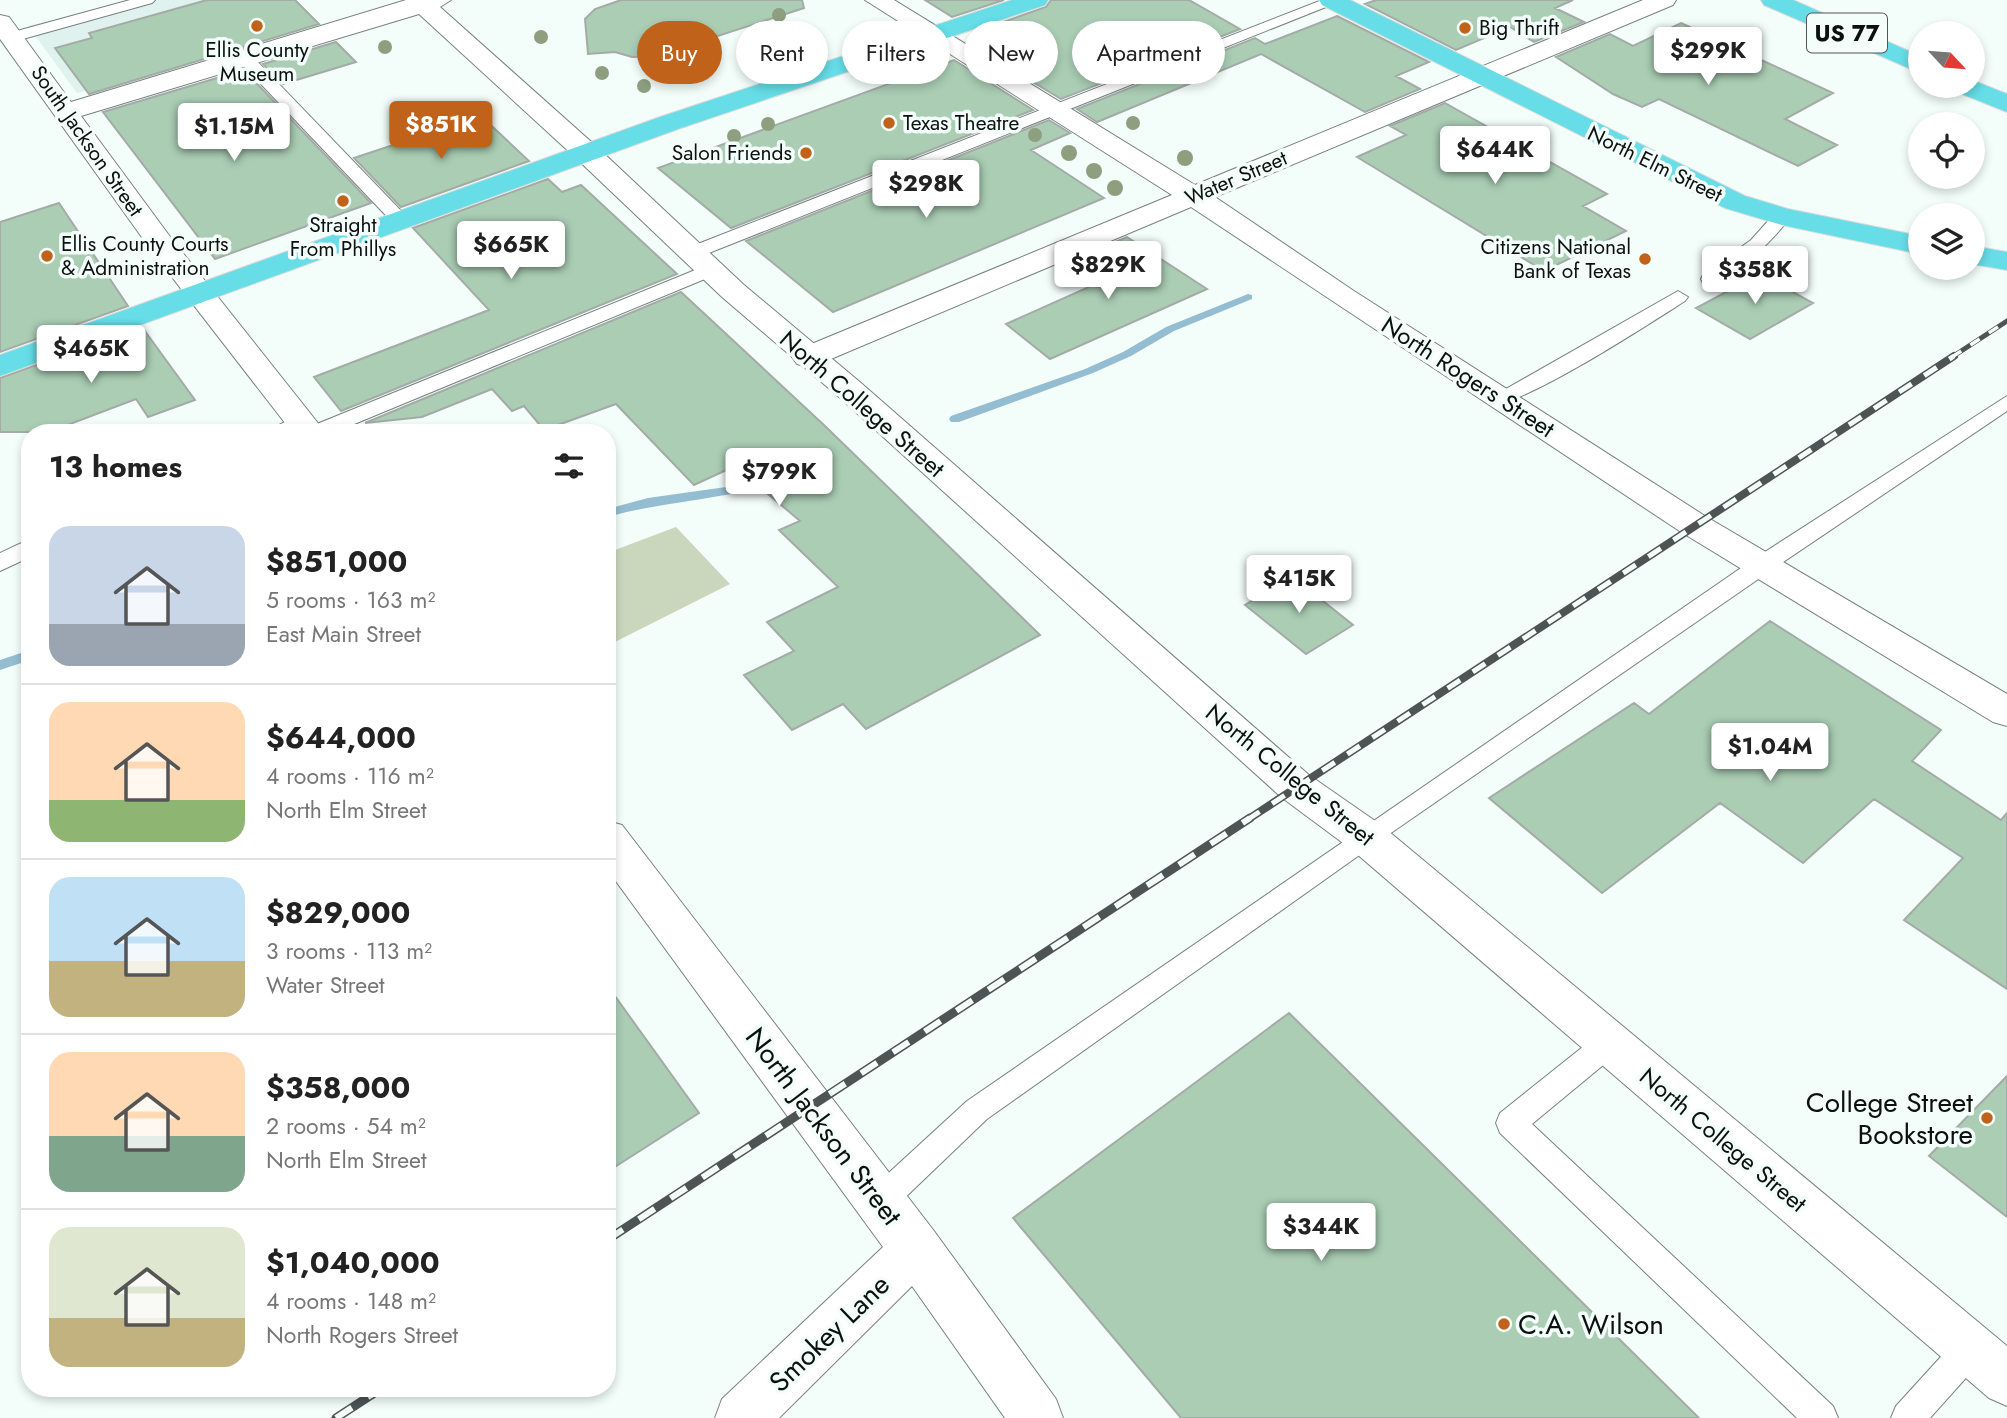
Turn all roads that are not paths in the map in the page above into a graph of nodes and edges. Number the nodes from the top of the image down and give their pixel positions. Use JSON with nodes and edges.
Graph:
{"nodes":[{"id":1,"x":147,"y":0,"type":"edge"},
{"id":2,"x":877,"y":0,"type":"edge"},
{"id":3,"x":1036,"y":0,"type":"edge"},
{"id":4,"x":1664,"y":0,"type":"edge"},
{"id":5,"x":1773,"y":0,"type":"edge"},
{"id":6,"x":1332,"y":1,"type":"edge"},
{"id":7,"x":427,"y":2,"type":"edge"},
{"id":8,"x":910,"y":21,"type":"edge"},
{"id":9,"x":950,"y":29,"type":"edge"},
{"id":10,"x":6,"y":30,"type":"edge"},
{"id":11,"x":950,"y":46,"type":"edge"},
{"id":12,"x":245,"y":58,"type":"junction"},
{"id":13,"x":1908,"y":60,"type":"edge"},
{"id":14,"x":842,"y":66,"type":"edge"},
{"id":15,"x":1480,"y":77,"type":"junction"},
{"id":16,"x":1985,"y":94,"type":"edge"},
{"id":17,"x":2007,"y":104,"type":"edge"},
{"id":18,"x":1053,"y":110,"type":"junction"},
{"id":19,"x":65,"y":112,"type":"junction"},
{"id":20,"x":587,"y":153,"type":"junction"},
{"id":21,"x":1193,"y":197,"type":"junction"},
{"id":22,"x":1782,"y":216,"type":"junction"},
{"id":23,"x":401,"y":221,"type":"junction"},
{"id":24,"x":1908,"y":242,"type":"edge"},
{"id":25,"x":1985,"y":257,"type":"edge"},
{"id":26,"x":701,"y":261,"type":"junction"},
{"id":27,"x":2007,"y":261,"type":"edge"},
{"id":28,"x":1710,"y":279,"type":"dead end"},
{"id":29,"x":199,"y":294,"type":"junction"},
{"id":30,"x":1678,"y":297,"type":"dead end"},
{"id":31,"x":808,"y":358,"type":"junction"},
{"id":32,"x":0,"y":366,"type":"edge"},
{"id":33,"x":1500,"y":398,"type":"junction"},
{"id":34,"x":2007,"y":402,"type":"edge"},
{"id":35,"x":297,"y":424,"type":"edge"},
{"id":36,"x":316,"y":424,"type":"edge"},
{"id":37,"x":21,"y":552,"type":"edge"},
{"id":38,"x":0,"y":563,"type":"edge"},
{"id":39,"x":1762,"y":565,"type":"junction"},
{"id":40,"x":2007,"y":712,"type":"edge"},
{"id":41,"x":1366,"y":837,"type":"junction"},
{"id":42,"x":616,"y":849,"type":"edge"},
{"id":43,"x":1609,"y":1043,"type":"junction"},
{"id":44,"x":880,"y":1201,"type":"junction"},
{"id":45,"x":917,"y":1248,"type":"junction"},
{"id":46,"x":1970,"y":1349,"type":"junction"},
{"id":47,"x":2007,"y":1380,"type":"edge"},
{"id":48,"x":741,"y":1418,"type":"edge"},
{"id":49,"x":1037,"y":1418,"type":"edge"},
{"id":50,"x":1821,"y":1418,"type":"edge"},
{"id":51,"x":1908,"y":1418,"type":"edge"}],
"edges":[{"from":1,"to":10,"type":"lane"},
{"from":2,"to":8,"type":"street","name":"North Rogers Street"},
{"from":3,"to":9,"type":"main road"},
{"from":4,"to":15,"type":"street","name":"Water Street"},
{"from":5,"to":13,"type":"main road","number":"US 77"},
{"from":6,"to":15,"type":"main road","name":"North Elm Street"},
{"from":6,"to":18,"type":"lane"},
{"from":7,"to":12,"type":"street"},
{"from":7,"to":20,"type":"street","name":"North College Street"},
{"from":10,"to":19,"type":"street","name":"South Jackson Street"},
{"from":11,"to":18,"type":"street","name":"North Rogers Street"},
{"from":12,"to":19,"type":"street"},
{"from":12,"to":23,"type":"lane"},
{"from":14,"to":20,"type":"main road"},
{"from":15,"to":21,"type":"street","name":"Water Street"},
{"from":15,"to":22,"type":"main road","name":"North Elm Street"},
{"from":16,"to":17,"type":"main road"},
{"from":18,"to":21,"type":"street","name":"North Rogers Street"},
{"from":18,"to":26,"type":"lane"},
{"from":19,"to":29,"type":"street","name":"South Jackson Street"},
{"from":20,"to":23,"type":"main road"},
{"from":20,"to":26,"type":"street","name":"North College Street"},
{"from":21,"to":31,"type":"street","name":"Water Street"},
{"from":21,"to":33,"type":"street","name":"North Rogers Street"},
{"from":22,"to":24,"type":"main road","name":"North Elm Street"},
{"from":22,"to":28,"type":"lane"},
{"from":23,"to":29,"type":"main road"},
{"from":25,"to":27,"type":"main road"},
{"from":26,"to":31,"type":"street","name":"North College Street"},
{"from":26,"to":36,"type":"lane"},
{"from":29,"to":32,"type":"main road"},
{"from":29,"to":35,"type":"street"},
{"from":30,"to":33,"type":"lane"},
{"from":31,"to":41,"type":"street","name":"North College Street"},
{"from":33,"to":39,"type":"street","name":"North Rogers Street"},
{"from":34,"to":39,"type":"lane"},
{"from":37,"to":38,"type":"lane"},
{"from":39,"to":40,"type":"street","name":"North Rogers Street"},
{"from":39,"to":41,"type":"lane"},
{"from":41,"to":43,"type":"street","name":"North College Street"},
{"from":41,"to":44,"type":"lane"},
{"from":42,"to":44,"type":"street","name":"North Jackson Street"},
{"from":43,"to":46,"type":"street","name":"North College Street"},
{"from":43,"to":50,"type":"lane"},
{"from":44,"to":45,"type":"street","name":"North Jackson Street"},
{"from":45,"to":48,"type":"street","name":"Smokey Lane"},
{"from":45,"to":49,"type":"street","name":"North Jackson Street"},
{"from":46,"to":47,"type":"street","name":"North College Street"},
{"from":46,"to":51,"type":"lane"}]}
